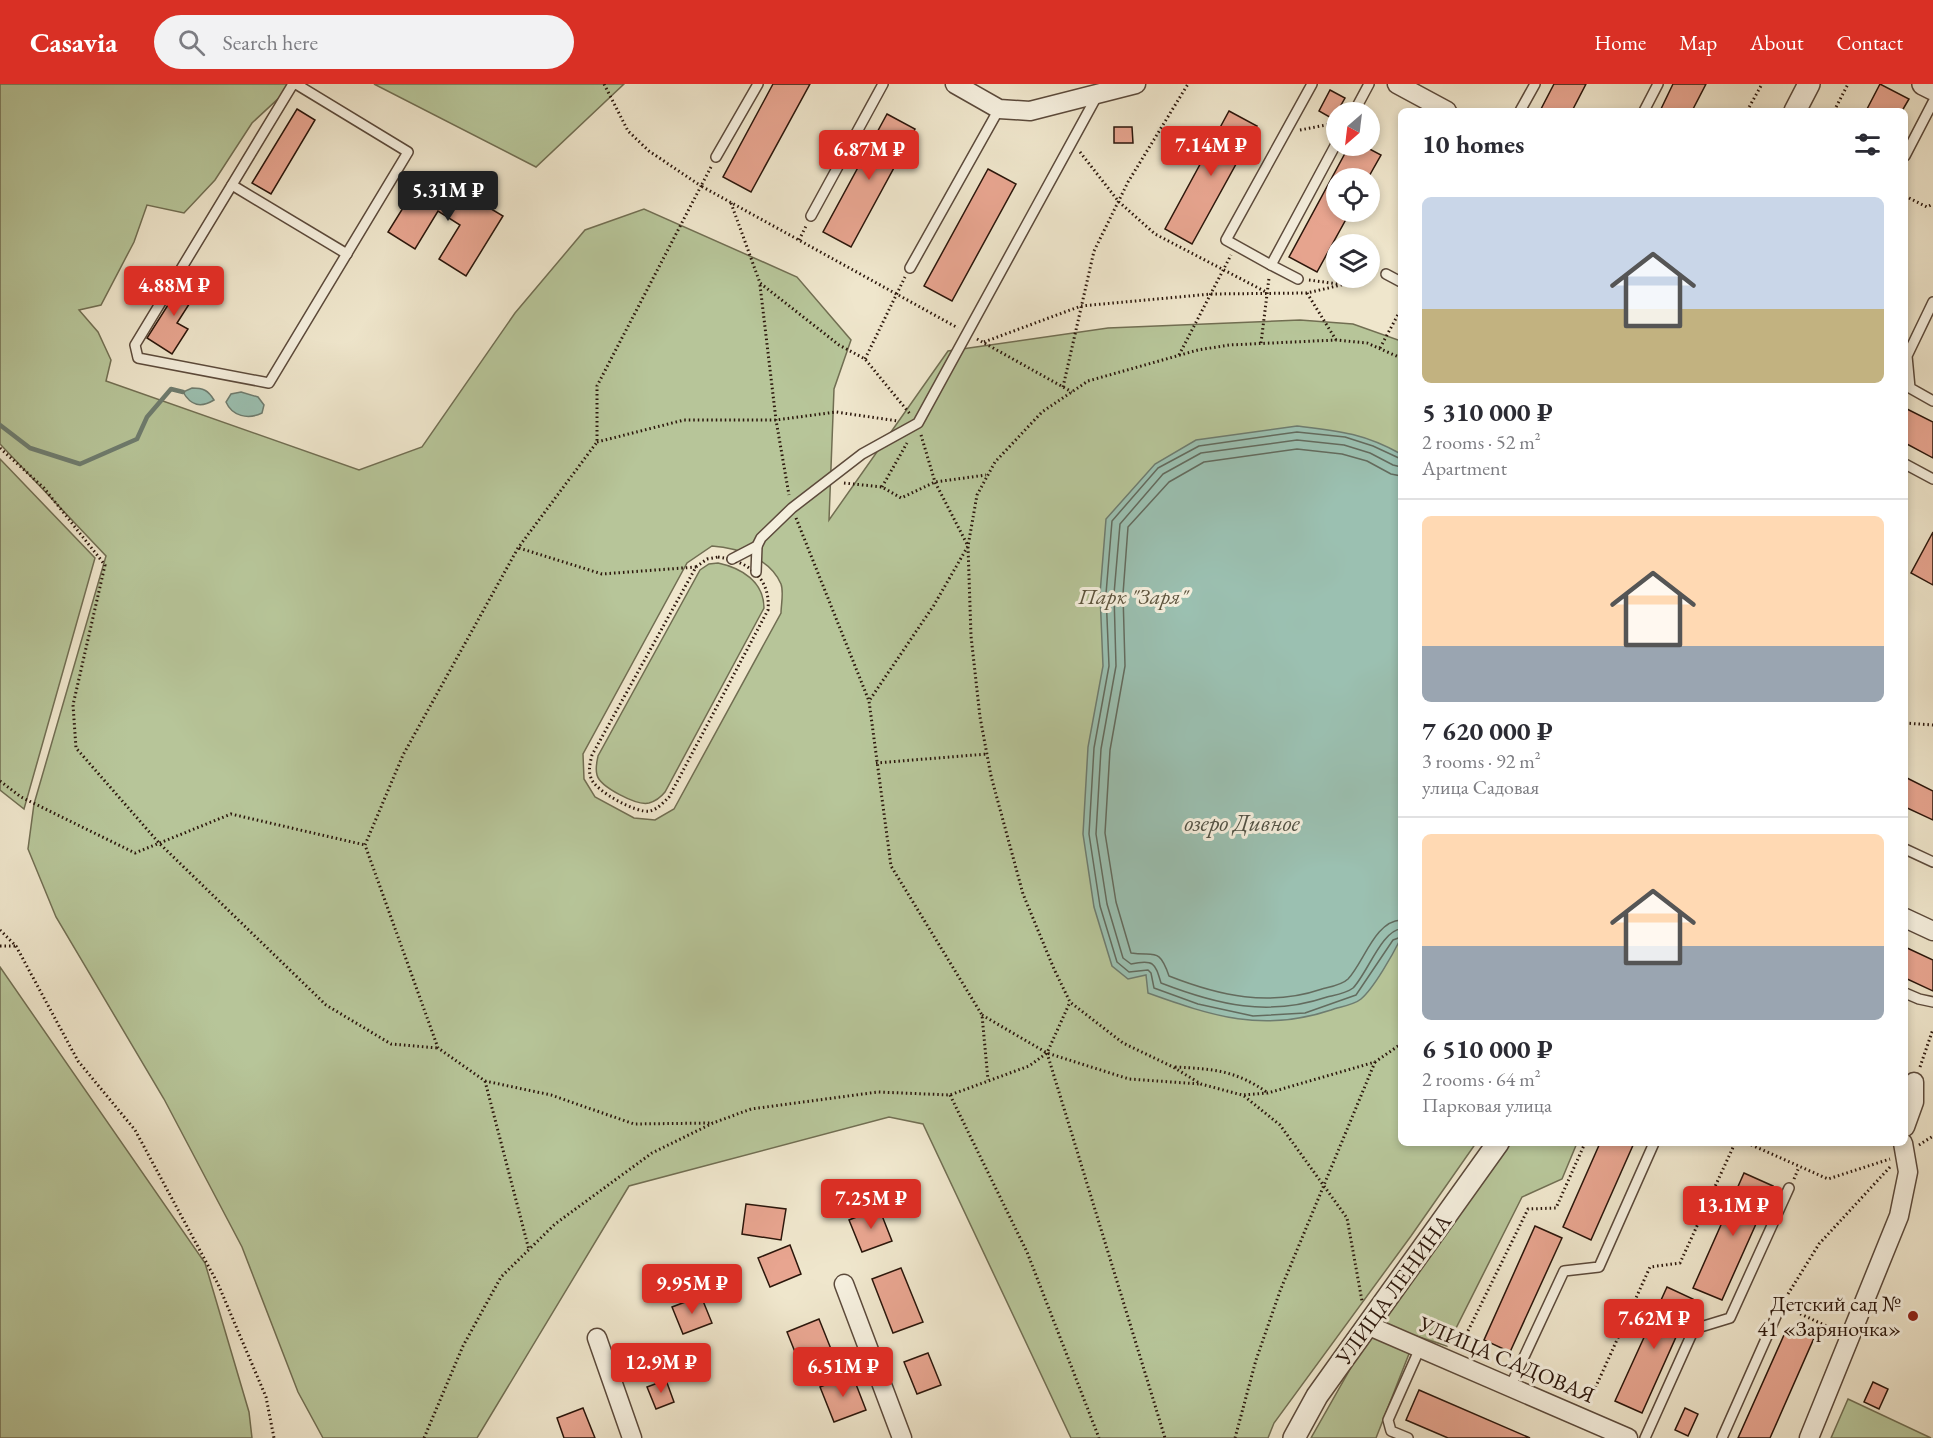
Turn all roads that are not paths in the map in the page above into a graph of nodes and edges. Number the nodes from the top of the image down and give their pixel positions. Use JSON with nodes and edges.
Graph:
{"nodes":[{"id":1,"x":294,"y":84,"type":"edge"},
{"id":2,"x":758,"y":84,"type":"edge"},
{"id":3,"x":884,"y":84,"type":"edge"},
{"id":4,"x":955,"y":84,"type":"edge"},
{"id":5,"x":1136,"y":84,"type":"edge"},
{"id":6,"x":1312,"y":84,"type":"edge"},
{"id":7,"x":1369,"y":84,"type":"edge"},
{"id":8,"x":1535,"y":84,"type":"edge"},
{"id":9,"x":1658,"y":84,"type":"edge"},
{"id":10,"x":1809,"y":84,"type":"edge"},
{"id":11,"x":1923,"y":84,"type":"edge"},
{"id":12,"x":1409,"y":87,"type":"edge"},
{"id":13,"x":1933,"y":89,"type":"edge"},
{"id":14,"x":1098,"y":94,"type":"junction"},
{"id":15,"x":1359,"y":102,"type":"edge"},
{"id":16,"x":1933,"y":102,"type":"edge"},
{"id":17,"x":1442,"y":108,"type":"edge"},
{"id":18,"x":1522,"y":108,"type":"edge"},
{"id":19,"x":1646,"y":108,"type":"edge"},
{"id":20,"x":1797,"y":108,"type":"edge"},
{"id":21,"x":999,"y":109,"type":"junction"},
{"id":22,"x":1908,"y":150,"type":"edge"},
{"id":23,"x":1330,"y":156,"type":"edge"},
{"id":24,"x":716,"y":157,"type":"road end"},
{"id":25,"x":232,"y":185,"type":"junction"},
{"id":26,"x":812,"y":216,"type":"dead end"},
{"id":27,"x":347,"y":254,"type":"junction"},
{"id":28,"x":1271,"y":265,"type":"junction"},
{"id":29,"x":910,"y":268,"type":"road end"},
{"id":30,"x":1386,"y":274,"type":"road end"},
{"id":31,"x":1298,"y":279,"type":"road end"},
{"id":32,"x":1398,"y":280,"type":"edge"},
{"id":33,"x":1933,"y":302,"type":"edge"},
{"id":34,"x":1908,"y":351,"type":"edge"},
{"id":35,"x":1908,"y":372,"type":"edge"},
{"id":36,"x":1933,"y":401,"type":"edge"},
{"id":37,"x":1908,"y":466,"type":"edge"},
{"id":38,"x":1933,"y":479,"type":"edge"},
{"id":39,"x":757,"y":546,"type":"junction"},
{"id":40,"x":732,"y":559,"type":"road end"},
{"id":41,"x":756,"y":572,"type":"road end"},
{"id":42,"x":1908,"y":850,"type":"edge"},
{"id":43,"x":1933,"y":862,"type":"edge"},
{"id":44,"x":1908,"y":919,"type":"edge"},
{"id":45,"x":1933,"y":931,"type":"edge"},
{"id":46,"x":1908,"y":994,"type":"edge"},
{"id":47,"x":1933,"y":1002,"type":"edge"},
{"id":48,"x":1910,"y":1080,"type":"edge"},
{"id":49,"x":1908,"y":1119,"type":"edge"},
{"id":50,"x":1496,"y":1146,"type":"edge"},
{"id":51,"x":1653,"y":1146,"type":"edge"},
{"id":52,"x":1904,"y":1149,"type":"edge"},
{"id":53,"x":1789,"y":1188,"type":"dead end"},
{"id":54,"x":844,"y":1284,"type":"dead end"},
{"id":55,"x":1781,"y":1305,"type":"road end"},
{"id":56,"x":1367,"y":1324,"type":"junction"},
{"id":57,"x":597,"y":1338,"type":"dead end"},
{"id":58,"x":1420,"y":1348,"type":"junction"},
{"id":59,"x":1510,"y":1387,"type":"junction"},
{"id":60,"x":633,"y":1438,"type":"edge"},
{"id":61,"x":902,"y":1438,"type":"edge"},
{"id":62,"x":1294,"y":1438,"type":"edge"},
{"id":63,"x":1408,"y":1438,"type":"edge"},
{"id":64,"x":1629,"y":1438,"type":"edge"},
{"id":65,"x":1645,"y":1438,"type":"edge"},
{"id":66,"x":1722,"y":1438,"type":"edge"},
{"id":67,"x":1809,"y":1438,"type":"edge"}],
"edges":[{"from":1,"to":25,"type":"lane"},
{"from":1,"to":27,"type":"lane"},
{"from":2,"to":24,"type":"lane"},
{"from":3,"to":26,"type":"lane"},
{"from":4,"to":21,"type":"street"},
{"from":5,"to":14,"type":"street"},
{"from":6,"to":28,"type":"lane"},
{"from":7,"to":15,"type":"lane"},
{"from":8,"to":18,"type":"lane"},
{"from":9,"to":19,"type":"lane"},
{"from":10,"to":20,"type":"street"},
{"from":11,"to":13,"type":"street"},
{"from":12,"to":17,"type":"street"},
{"from":14,"to":21,"type":"street"},
{"from":14,"to":39,"type":"lane"},
{"from":16,"to":22,"type":"lane"},
{"from":21,"to":29,"type":"lane"},
{"from":23,"to":28,"type":"lane"},
{"from":25,"to":27,"type":"lane"},
{"from":25,"to":27,"type":"lane"},
{"from":28,"to":31,"type":"lane"},
{"from":30,"to":32,"type":"lane"},
{"from":33,"to":34,"type":"lane"},
{"from":35,"to":36,"type":"lane"},
{"from":37,"to":38,"type":"lane"},
{"from":39,"to":40,"type":"lane"},
{"from":39,"to":41,"type":"lane"},
{"from":42,"to":43,"type":"lane"},
{"from":44,"to":45,"type":"street"},
{"from":46,"to":47,"type":"lane"},
{"from":48,"to":49,"type":"street"},
{"from":50,"to":56,"type":"street","name":"УЛИЦА ЛЕНИНА"},
{"from":51,"to":59,"type":"lane"},
{"from":52,"to":67,"type":"street"},
{"from":53,"to":65,"type":"lane"},
{"from":54,"to":61,"type":"street"},
{"from":55,"to":66,"type":"lane"},
{"from":56,"to":58,"type":"street","name":"УЛИЦА САДОВАЯ"},
{"from":56,"to":62,"type":"street","name":"УЛИЦА ЛЕНИНА"},
{"from":57,"to":60,"type":"street"},
{"from":58,"to":59,"type":"street","name":"УЛИЦА САДОВАЯ"},
{"from":58,"to":63,"type":"lane"},
{"from":59,"to":64,"type":"street","name":"УЛИЦА САДОВАЯ"}]}
